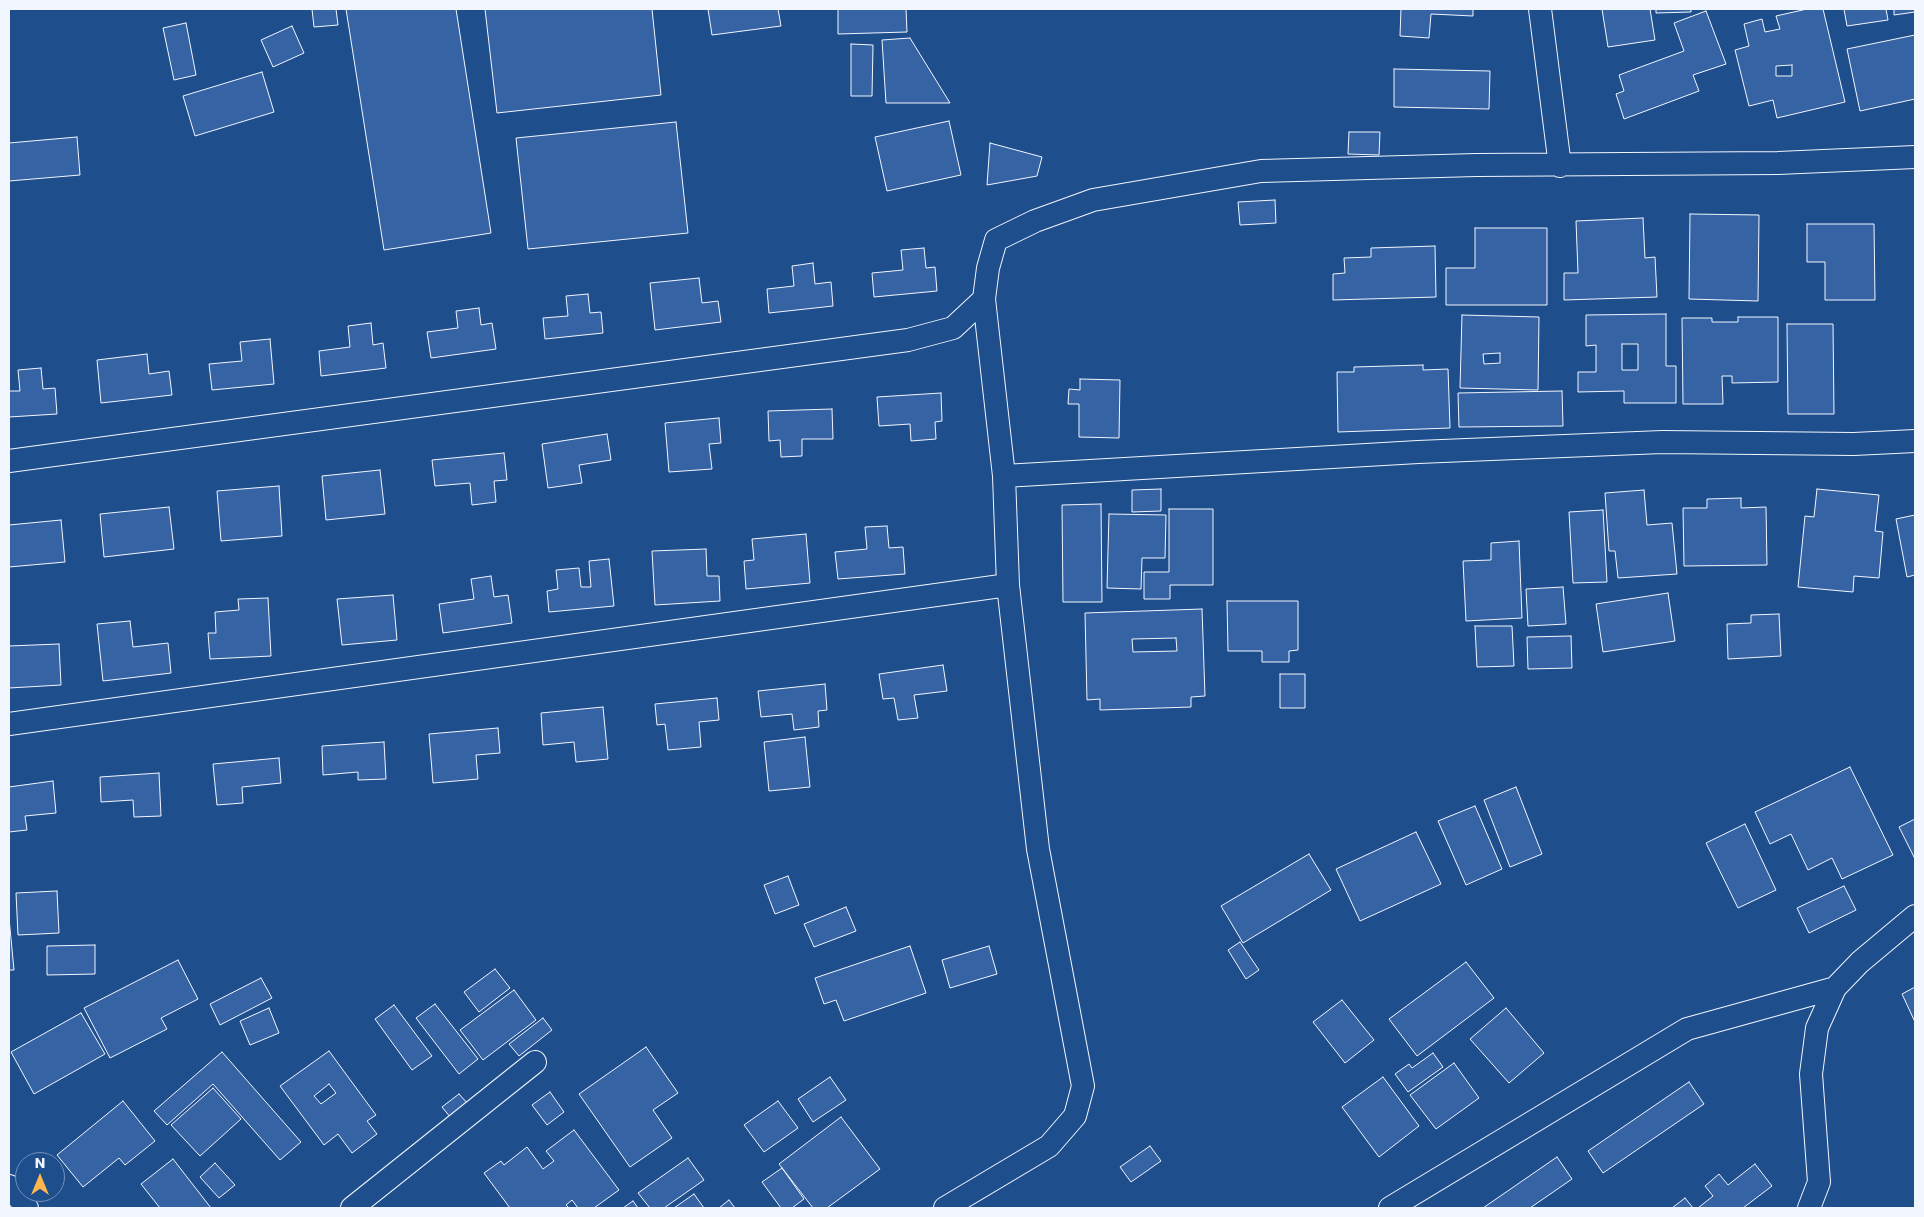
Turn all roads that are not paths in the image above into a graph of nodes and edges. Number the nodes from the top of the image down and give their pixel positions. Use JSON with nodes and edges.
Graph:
{"nodes":[{"id":1,"x":1540,"y":9,"type":"edge"},
{"id":2,"x":1915,"y":157,"type":"edge"},
{"id":3,"x":1560,"y":166,"type":"junction"},
{"id":4,"x":984,"y":299,"type":"junction"},
{"id":5,"x":1915,"y":441,"type":"edge"},
{"id":6,"x":9,"y":462,"type":"edge"},
{"id":7,"x":1004,"y":476,"type":"junction"},
{"id":8,"x":1008,"y":585,"type":"junction"},
{"id":9,"x":9,"y":724,"type":"edge"},
{"id":10,"x":1915,"y":916,"type":"edge"},
{"id":11,"x":1835,"y":988,"type":"junction"},
{"id":12,"x":535,"y":1062,"type":"dead end"},
{"id":13,"x":9,"y":1186,"type":"edge"},
{"id":14,"x":27,"y":1208,"type":"edge"},
{"id":15,"x":352,"y":1208,"type":"edge"},
{"id":16,"x":944,"y":1208,"type":"edge"},
{"id":17,"x":1390,"y":1208,"type":"edge"},
{"id":18,"x":1808,"y":1208,"type":"edge"}],
"edges":[{"from":1,"to":3,"type":"street"},
{"from":2,"to":3,"type":"street"},
{"from":3,"to":4,"type":"street"},
{"from":4,"to":6,"type":"street"},
{"from":4,"to":7,"type":"street"},
{"from":5,"to":7,"type":"street"},
{"from":7,"to":8,"type":"street"},
{"from":8,"to":9,"type":"street"},
{"from":8,"to":16,"type":"street"},
{"from":10,"to":11,"type":"street"},
{"from":11,"to":17,"type":"street"},
{"from":11,"to":18,"type":"street"},
{"from":12,"to":15,"type":"street"},
{"from":13,"to":14,"type":"street"}]}
